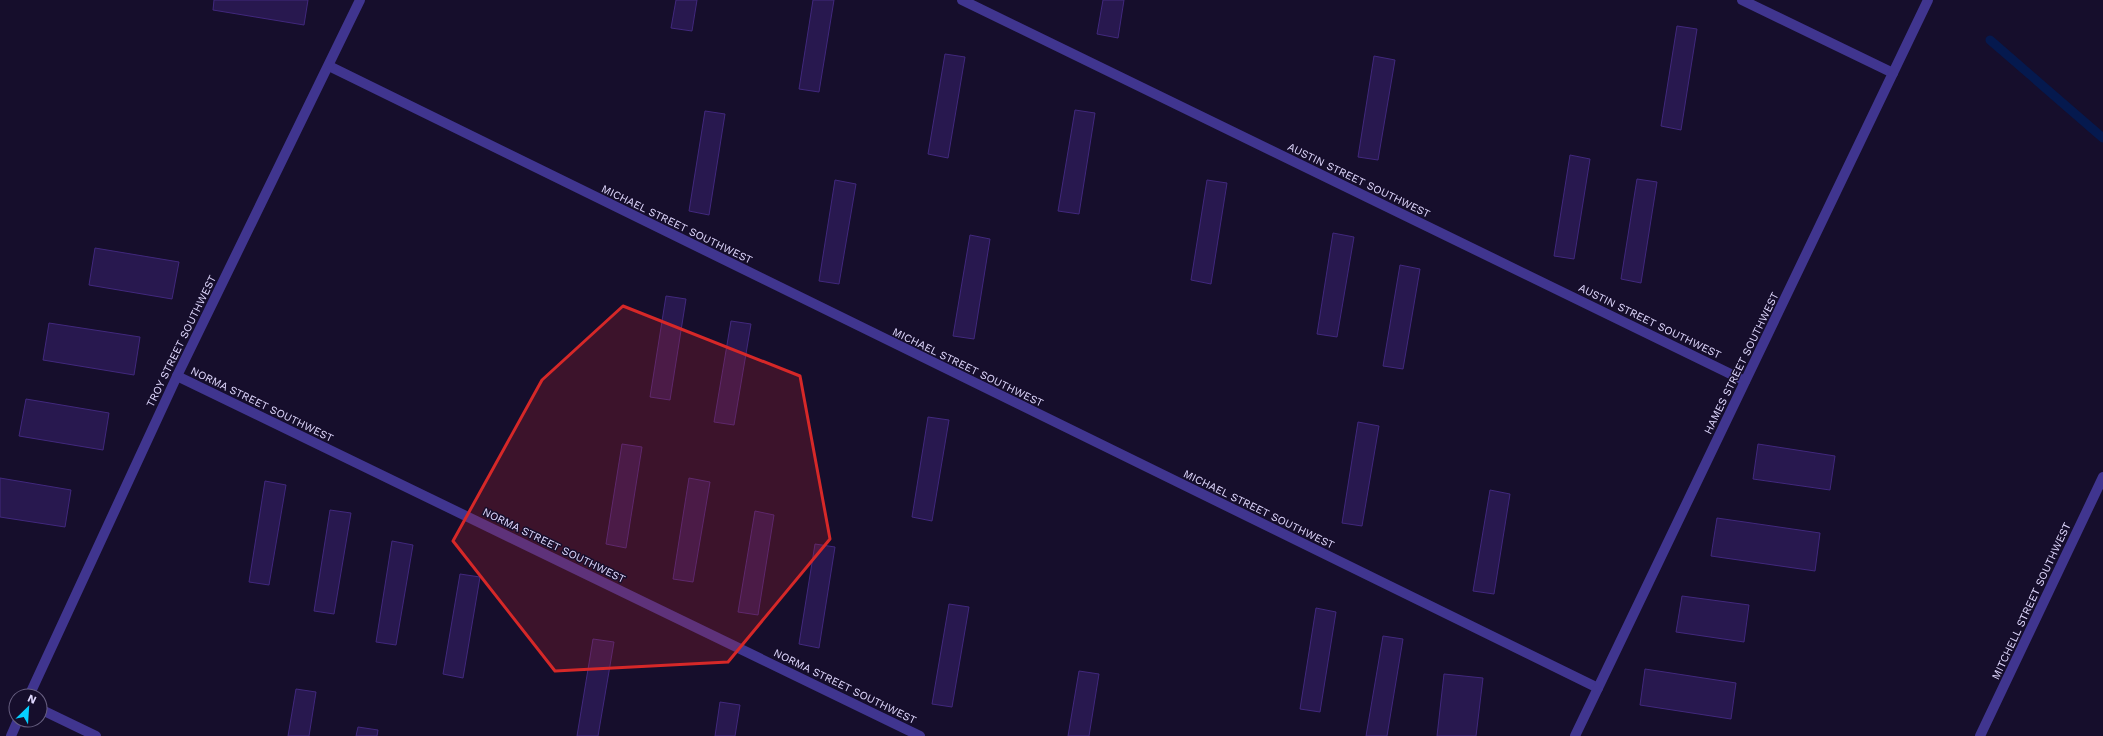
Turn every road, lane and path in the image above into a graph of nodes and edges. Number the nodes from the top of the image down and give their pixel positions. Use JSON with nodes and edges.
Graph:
{"nodes":[{"id":1,"x":360,"y":0,"type":"edge"},
{"id":2,"x":962,"y":0,"type":"edge"},
{"id":3,"x":1742,"y":0,"type":"edge"},
{"id":4,"x":1928,"y":0,"type":"edge"},
{"id":5,"x":329,"y":66,"type":"junction"},
{"id":6,"x":1893,"y":73,"type":"junction"},
{"id":7,"x":177,"y":376,"type":"junction"},
{"id":8,"x":1746,"y":381,"type":"junction"},
{"id":9,"x":2103,"y":477,"type":"edge"},
{"id":10,"x":34,"y":688,"type":"edge"},
{"id":11,"x":1598,"y":688,"type":"junction"},
{"id":12,"x":48,"y":713,"type":"edge"},
{"id":13,"x":96,"y":736,"type":"edge"},
{"id":14,"x":920,"y":736,"type":"edge"},
{"id":15,"x":1575,"y":736,"type":"edge"},
{"id":16,"x":1980,"y":736,"type":"edge"}],
"edges":[{"from":1,"to":5,"type":"street","name":"TROY STREET SOUTHWEST"},
{"from":2,"to":8,"type":"street","name":"AUSTIN STREET SOUTHWEST"},
{"from":3,"to":6,"type":"street"},
{"from":4,"to":6,"type":"street","name":"HAMES STREET SOUTHWEST"},
{"from":5,"to":7,"type":"street","name":"TROY STREET SOUTHWEST"},
{"from":5,"to":11,"type":"street","name":"MICHAEL STREET SOUTHWEST"},
{"from":6,"to":8,"type":"street","name":"HAMES STREET SOUTHWEST"},
{"from":7,"to":10,"type":"street","name":"TROY STREET SOUTHWEST"},
{"from":7,"to":14,"type":"street","name":"NORMA STREET SOUTHWEST"},
{"from":8,"to":11,"type":"street","name":"HAMES STREET SOUTHWEST"},
{"from":9,"to":16,"type":"street","name":"MITCHELL STREET SOUTHWEST"},
{"from":11,"to":15,"type":"street","name":"HAMES STREET SOUTHWEST"},
{"from":12,"to":13,"type":"street"}]}
